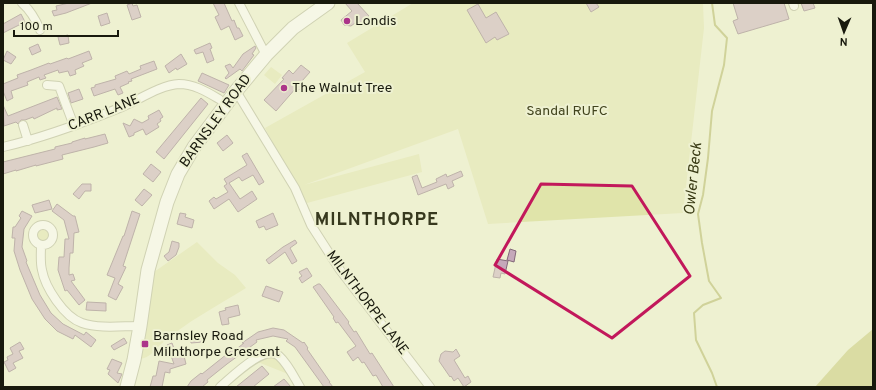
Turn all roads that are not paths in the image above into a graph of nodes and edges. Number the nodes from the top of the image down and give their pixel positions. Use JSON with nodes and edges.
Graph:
{"nodes":[{"id":1,"x":22,"y":3,"type":"edge"},
{"id":2,"x":239,"y":3,"type":"edge"},
{"id":3,"x":328,"y":3,"type":"edge"},
{"id":4,"x":40,"y":30,"type":"dead end"},
{"id":5,"x":266,"y":55,"type":"junction"},
{"id":6,"x":174,"y":76,"type":"dead end"},
{"id":7,"x":179,"y":84,"type":"junction"},
{"id":8,"x":47,"y":85,"type":"dead end"},
{"id":9,"x":236,"y":91,"type":"junction"},
{"id":10,"x":219,"y":98,"type":"dead end"},
{"id":11,"x":23,"y":125,"type":"dead end"},
{"id":12,"x":74,"y":126,"type":"junction"},
{"id":13,"x":28,"y":141,"type":"junction"},
{"id":14,"x":3,"y":147,"type":"edge"},
{"id":15,"x":41,"y":245,"type":"dead end"},
{"id":16,"x":140,"y":326,"type":"junction"},
{"id":17,"x":127,"y":387,"type":"edge"},
{"id":18,"x":220,"y":387,"type":"edge"},
{"id":19,"x":300,"y":387,"type":"edge"},
{"id":20,"x":430,"y":387,"type":"edge"}],
"edges":[{"from":1,"to":4,"type":"street"},
{"from":2,"to":5,"type":"street"},
{"from":3,"to":5,"type":"main road","name":"BARNSLEY ROAD"},
{"from":5,"to":9,"type":"main road","name":"BARNSLEY ROAD"},
{"from":6,"to":7,"type":"street"},
{"from":7,"to":10,"type":"street","name":"CARR LANE"},
{"from":7,"to":12,"type":"street","name":"CARR LANE"},
{"from":8,"to":12,"type":"street"},
{"from":9,"to":16,"type":"main road","name":"BARNSLEY ROAD"},
{"from":9,"to":20,"type":"street","name":"MILNTHORPE LANE"},
{"from":11,"to":13,"type":"street"},
{"from":12,"to":13,"type":"street","name":"CARR LANE"},
{"from":13,"to":14,"type":"street","name":"CARR LANE"},
{"from":15,"to":16,"type":"street"},
{"from":16,"to":17,"type":"main road","name":"BARNSLEY ROAD"},
{"from":18,"to":19,"type":"street"}]}
